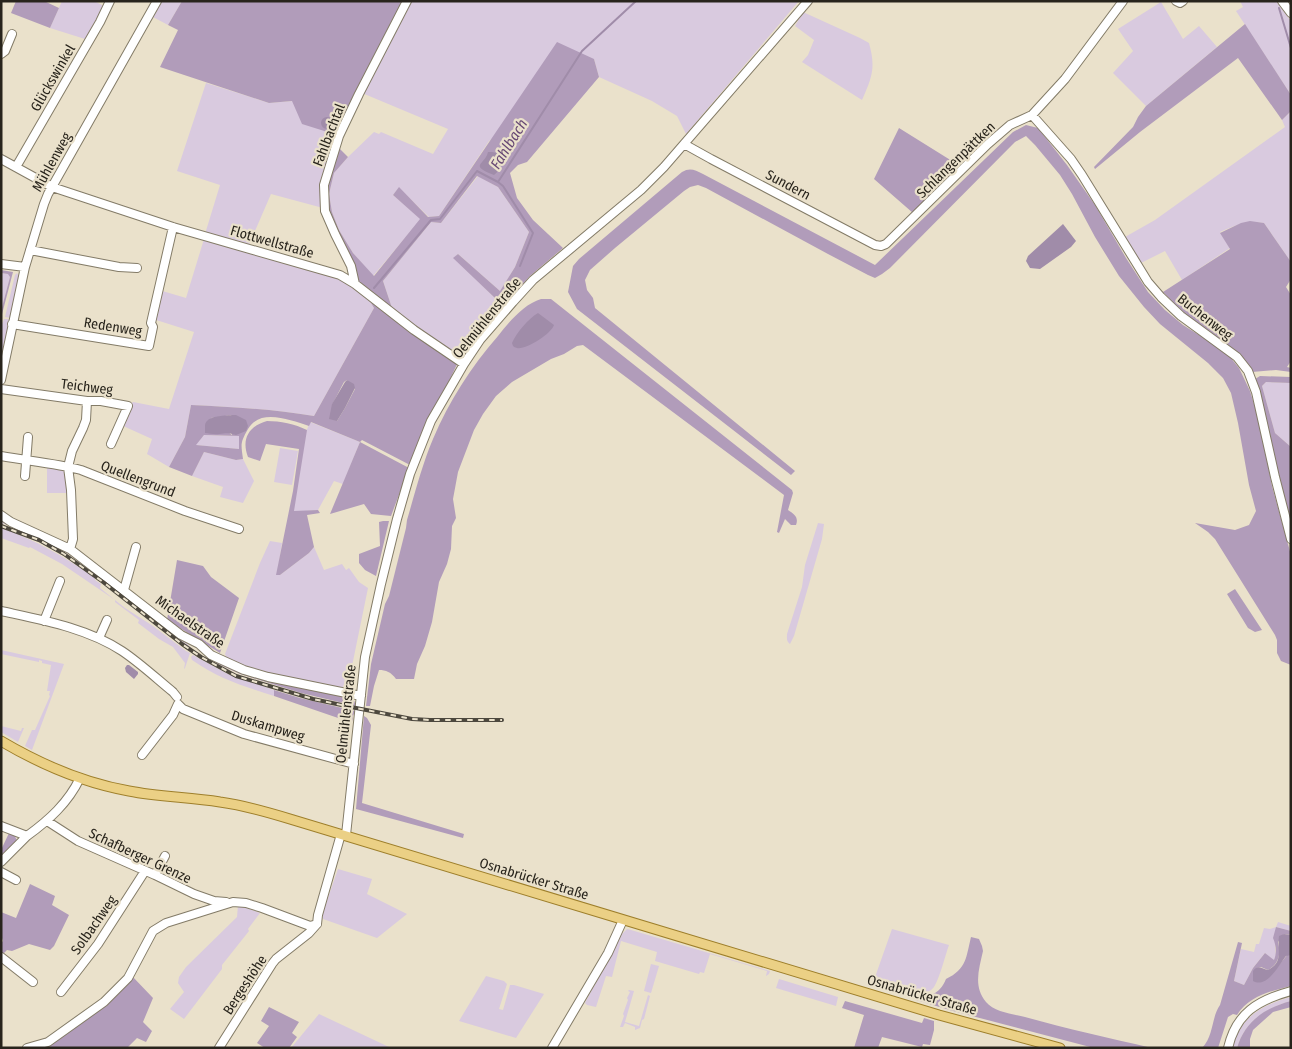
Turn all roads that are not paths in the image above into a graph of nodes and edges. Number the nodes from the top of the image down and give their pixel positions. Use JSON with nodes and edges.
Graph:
{"nodes":[{"id":1,"x":110,"y":1,"type":"edge"},
{"id":2,"x":157,"y":1,"type":"edge"},
{"id":3,"x":407,"y":1,"type":"edge"},
{"id":4,"x":808,"y":1,"type":"edge"},
{"id":5,"x":1123,"y":1,"type":"edge"},
{"id":6,"x":1176,"y":1,"type":"edge"},
{"id":7,"x":1183,"y":1,"type":"edge"},
{"id":8,"x":1282,"y":1,"type":"edge"},
{"id":9,"x":1291,"y":13,"type":"edge"},
{"id":10,"x":12,"y":34,"type":"dead end"},
{"id":11,"x":1,"y":54,"type":"edge"},
{"id":12,"x":1032,"y":115,"type":"junction"},
{"id":13,"x":684,"y":144,"type":"junction"},
{"id":14,"x":2,"y":163,"type":"edge"},
{"id":15,"x":16,"y":167,"type":"junction"},
{"id":16,"x":52,"y":187,"type":"junction"},
{"id":17,"x":173,"y":227,"type":"junction"},
{"id":18,"x":881,"y":246,"type":"joint"},
{"id":19,"x":30,"y":250,"type":"junction"},
{"id":20,"x":1,"y":264,"type":"edge"},
{"id":21,"x":25,"y":267,"type":"junction"},
{"id":22,"x":137,"y":268,"type":"dead end"},
{"id":23,"x":355,"y":284,"type":"junction"},
{"id":24,"x":12,"y":324,"type":"junction"},
{"id":25,"x":464,"y":364,"type":"junction"},
{"id":26,"x":1,"y":380,"type":"edge"},
{"id":27,"x":1,"y":388,"type":"edge"},
{"id":28,"x":87,"y":401,"type":"junction"},
{"id":29,"x":28,"y":437,"type":"dead end"},
{"id":30,"x":111,"y":444,"type":"dead end"},
{"id":31,"x":1,"y":456,"type":"edge"},
{"id":32,"x":26,"y":461,"type":"junction"},
{"id":33,"x":68,"y":467,"type":"junction"},
{"id":34,"x":25,"y":476,"type":"dead end"},
{"id":35,"x":1,"y":515,"type":"edge"},
{"id":36,"x":239,"y":529,"type":"dead end"},
{"id":37,"x":1291,"y":539,"type":"edge"},
{"id":38,"x":136,"y":547,"type":"dead end"},
{"id":39,"x":70,"y":549,"type":"junction"},
{"id":40,"x":60,"y":581,"type":"dead end"},
{"id":41,"x":124,"y":590,"type":"junction"},
{"id":42,"x":1,"y":611,"type":"edge"},
{"id":43,"x":107,"y":620,"type":"dead end"},
{"id":44,"x":44,"y":621,"type":"junction"},
{"id":45,"x":99,"y":638,"type":"junction"},
{"id":46,"x":361,"y":696,"type":"junction"},
{"id":47,"x":178,"y":701,"type":"junction"},
{"id":48,"x":1,"y":742,"type":"edge"},
{"id":49,"x":142,"y":755,"type":"dead end"},
{"id":50,"x":354,"y":764,"type":"junction"},
{"id":51,"x":80,"y":778,"type":"junction"},
{"id":52,"x":48,"y":820,"type":"junction"},
{"id":53,"x":1,"y":826,"type":"edge"},
{"id":54,"x":343,"y":835,"type":"junction"},
{"id":55,"x":27,"y":836,"type":"junction"},
{"id":56,"x":165,"y":856,"type":"dead end"},
{"id":57,"x":1,"y":862,"type":"edge"},
{"id":58,"x":145,"y":871,"type":"junction"},
{"id":59,"x":1,"y":872,"type":"edge"},
{"id":60,"x":155,"y":875,"type":"junction"},
{"id":61,"x":16,"y":880,"type":"dead end"},
{"id":62,"x":228,"y":903,"type":"junction"},
{"id":63,"x":623,"y":920,"type":"junction"},
{"id":64,"x":317,"y":924,"type":"junction"},
{"id":65,"x":1,"y":957,"type":"edge"},
{"id":66,"x":33,"y":982,"type":"dead end"},
{"id":67,"x":1291,"y":991,"type":"edge"},
{"id":68,"x":61,"y":992,"type":"dead end"},
{"id":69,"x":27,"y":1048,"type":"edge"},
{"id":70,"x":219,"y":1048,"type":"edge"},
{"id":71,"x":552,"y":1048,"type":"edge"},
{"id":72,"x":1060,"y":1048,"type":"edge"},
{"id":73,"x":1228,"y":1048,"type":"edge"}],
"edges":[{"from":1,"to":15,"type":"street","name":"Glückswinkel"},
{"from":2,"to":16,"type":"street","name":"Mühlenweg"},
{"from":3,"to":23,"type":"street","name":"Fahlbachtal"},
{"from":4,"to":13,"type":"street","name":"Oelmühlenstraße"},
{"from":5,"to":12,"type":"street","name":"Schlangenpättken"},
{"from":6,"to":7,"type":"street"},
{"from":8,"to":9,"type":"street"},
{"from":10,"to":11,"type":"street"},
{"from":12,"to":18,"type":"street","name":"Schlangenpättken"},
{"from":12,"to":37,"type":"street","name":"Buchenweg"},
{"from":13,"to":18,"type":"street","name":"Sundern"},
{"from":13,"to":25,"type":"street","name":"Oelmühlenstraße"},
{"from":14,"to":15,"type":"street","name":"Flottwellstraße"},
{"from":15,"to":16,"type":"street","name":"Flottwellstraße"},
{"from":16,"to":17,"type":"street","name":"Flottwellstraße"},
{"from":16,"to":19,"type":"street","name":"Mühlenweg"},
{"from":17,"to":23,"type":"street","name":"Flottwellstraße"},
{"from":17,"to":24,"type":"street","name":"Redenweg"},
{"from":19,"to":21,"type":"street","name":"Mühlenweg"},
{"from":19,"to":22,"type":"street"},
{"from":20,"to":21,"type":"street"},
{"from":21,"to":24,"type":"street","name":"Mühlenweg"},
{"from":23,"to":25,"type":"street","name":"Flottwellstraße"},
{"from":24,"to":26,"type":"street","name":"Mühlenweg"},
{"from":25,"to":46,"type":"street","name":"Oelmühlenstraße"},
{"from":27,"to":28,"type":"street","name":"Teichweg"},
{"from":28,"to":30,"type":"street","name":"Teichweg"},
{"from":28,"to":33,"type":"street"},
{"from":29,"to":32,"type":"street"},
{"from":31,"to":32,"type":"street","name":"Quellengrund"},
{"from":32,"to":33,"type":"street","name":"Quellengrund"},
{"from":32,"to":34,"type":"street"},
{"from":33,"to":36,"type":"street","name":"Quellengrund"},
{"from":33,"to":39,"type":"street"},
{"from":35,"to":39,"type":"street","name":"Michaelstraße"},
{"from":38,"to":41,"type":"street"},
{"from":39,"to":41,"type":"street","name":"Michaelstraße"},
{"from":40,"to":44,"type":"street"},
{"from":41,"to":46,"type":"street","name":"Michaelstraße"},
{"from":42,"to":44,"type":"street","name":"Duskampweg"},
{"from":43,"to":45,"type":"street"},
{"from":44,"to":45,"type":"street","name":"Duskampweg"},
{"from":45,"to":47,"type":"street","name":"Duskampweg"},
{"from":46,"to":50,"type":"street","name":"Oelmühlenstraße"},
{"from":47,"to":49,"type":"street"},
{"from":47,"to":50,"type":"street","name":"Duskampweg"},
{"from":48,"to":51,"type":"main road","name":"Osnabrücker Straße"},
{"from":50,"to":54,"type":"street","name":"Oelmühlenstraße"},
{"from":51,"to":52,"type":"street"},
{"from":51,"to":54,"type":"main road","name":"Osnabrücker Straße"},
{"from":52,"to":55,"type":"street"},
{"from":52,"to":58,"type":"street","name":"Schafberger Grenze"},
{"from":53,"to":55,"type":"street"},
{"from":54,"to":63,"type":"main road","name":"Osnabrücker Straße"},
{"from":54,"to":64,"type":"street"},
{"from":55,"to":57,"type":"street"},
{"from":56,"to":60,"type":"street"},
{"from":58,"to":60,"type":"street","name":"Schafberger Grenze"},
{"from":58,"to":68,"type":"street","name":"Solbachweg"},
{"from":59,"to":61,"type":"street"},
{"from":60,"to":62,"type":"street","name":"Schafberger Grenze"},
{"from":62,"to":64,"type":"street"},
{"from":62,"to":69,"type":"street"},
{"from":63,"to":71,"type":"street"},
{"from":63,"to":72,"type":"main road","name":"Osnabrücker Straße"},
{"from":64,"to":70,"type":"street","name":"Bergeshöhe"},
{"from":65,"to":66,"type":"street"},
{"from":67,"to":73,"type":"street"}]}
